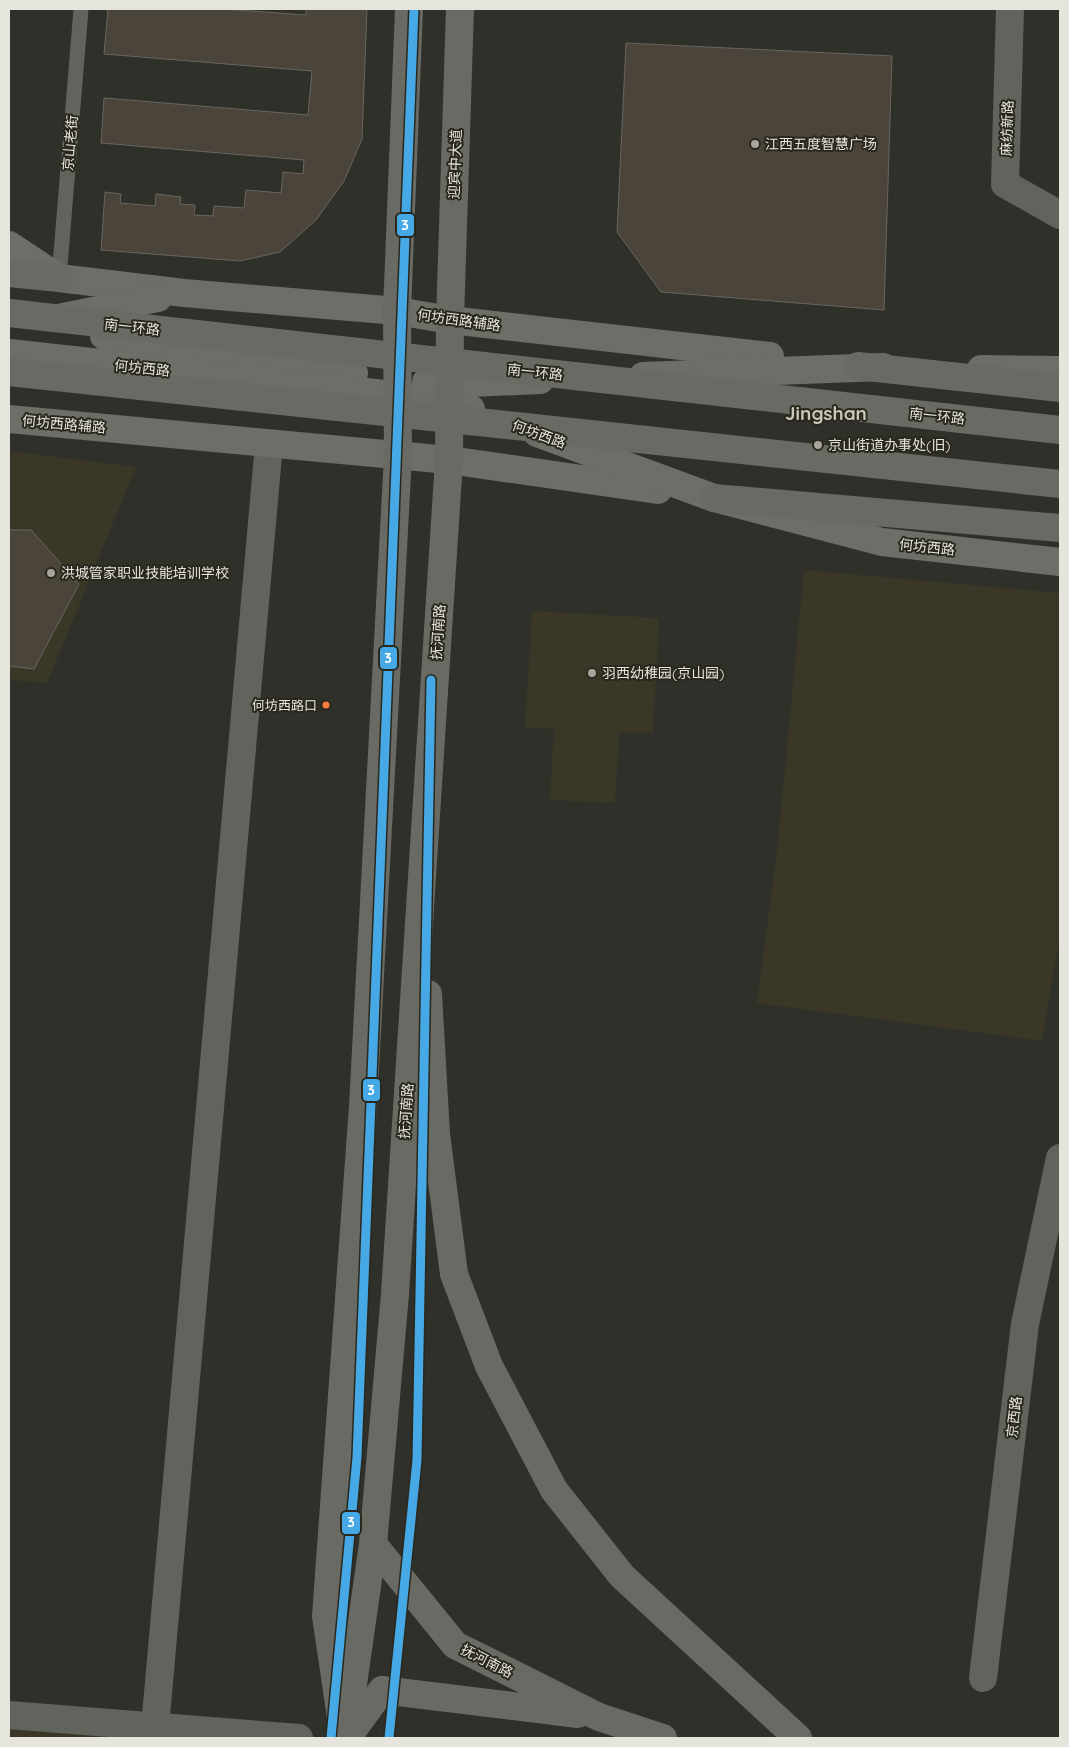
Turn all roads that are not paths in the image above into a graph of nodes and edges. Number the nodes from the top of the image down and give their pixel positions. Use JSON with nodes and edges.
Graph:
{"nodes":[{"id":1,"x":81,"y":9,"type":"edge"},
{"id":2,"x":409,"y":9,"type":"edge"},
{"id":3,"x":460,"y":9,"type":"edge"},
{"id":4,"x":1010,"y":9,"type":"edge"},
{"id":5,"x":1060,"y":215,"type":"edge"},
{"id":6,"x":9,"y":245,"type":"edge"},
{"id":7,"x":9,"y":273,"type":"edge"},
{"id":8,"x":59,"y":278,"type":"junction"},
{"id":9,"x":184,"y":293,"type":"junction"},
{"id":10,"x":397,"y":311,"type":"junction"},
{"id":11,"x":14,"y":320,"type":"edge"},
{"id":12,"x":450,"y":320,"type":"junction"},
{"id":13,"x":858,"y":366,"type":"junction"},
{"id":14,"x":10,"y":367,"type":"edge"},
{"id":15,"x":1060,"y":370,"type":"edge"},
{"id":16,"x":398,"y":387,"type":"junction"},
{"id":17,"x":1060,"y":388,"type":"edge"},
{"id":18,"x":449,"y":393,"type":"junction"},
{"id":19,"x":9,"y":419,"type":"edge"},
{"id":20,"x":1060,"y":430,"type":"edge"},
{"id":21,"x":269,"y":444,"type":"junction"},
{"id":22,"x":398,"y":456,"type":"junction"},
{"id":23,"x":449,"y":460,"type":"junction"},
{"id":24,"x":1060,"y":484,"type":"edge"},
{"id":25,"x":714,"y":498,"type":"junction"},
{"id":26,"x":1060,"y":528,"type":"edge"},
{"id":27,"x":1060,"y":562,"type":"edge"},
{"id":28,"x":421,"y":880,"type":"junction"},
{"id":29,"x":1060,"y":1158,"type":"edge"},
{"id":30,"x":373,"y":1544,"type":"junction"},
{"id":31,"x":983,"y":1678,"type":"dead end"},
{"id":32,"x":9,"y":1716,"type":"edge"},
{"id":33,"x":599,"y":1717,"type":"junction"},
{"id":34,"x":155,"y":1727,"type":"junction"},
{"id":35,"x":299,"y":1738,"type":"edge"},
{"id":36,"x":345,"y":1738,"type":"edge"},
{"id":37,"x":663,"y":1738,"type":"edge"},
{"id":38,"x":798,"y":1738,"type":"edge"}],
"edges":[{"from":1,"to":8,"type":"lane","name":"京山老街"},
{"from":2,"to":10,"type":"highway"},
{"from":3,"to":12,"type":"highway","name":"迎宾中大道"},
{"from":4,"to":5,"type":"street","name":"麻纺新路"},
{"from":6,"to":8,"type":"main road","name":"何坊西路辅路"},
{"from":7,"to":8,"type":"highway"},
{"from":8,"to":9,"type":"main road","name":"何坊西路辅路"},
{"from":9,"to":10,"type":"main road","name":"何坊西路辅路"},
{"from":9,"to":11,"type":"main road"},
{"from":10,"to":12,"type":"main road","name":"何坊西路辅路"},
{"from":10,"to":16,"type":"highway"},
{"from":11,"to":16,"type":"main road","name":"何坊西路"},
{"from":11,"to":20,"type":"highway","name":"南一环路","bridge":true},
{"from":12,"to":13,"type":"main road","name":"何坊西路辅路"},
{"from":12,"to":18,"type":"highway","name":"抚河南路"},
{"from":13,"to":15,"type":"main road","name":"何坊西路"},
{"from":13,"to":17,"type":"highway"},
{"from":13,"to":18,"type":"main road","name":"何坊西路"},
{"from":14,"to":16,"type":"main road","name":"何坊西路"},
{"from":14,"to":24,"type":"highway","bridge":true},
{"from":16,"to":18,"type":"main road","name":"何坊西路"},
{"from":16,"to":22,"type":"highway"},
{"from":18,"to":23,"type":"highway","name":"抚河南路"},
{"from":18,"to":25,"type":"main road","name":"何坊西路"},
{"from":19,"to":21,"type":"main road","name":"何坊西路辅路"},
{"from":21,"to":22,"type":"main road","name":"何坊西路辅路"},
{"from":21,"to":34,"type":"street"},
{"from":22,"to":23,"type":"main road","name":"何坊西路辅路"},
{"from":22,"to":36,"type":"highway"},
{"from":23,"to":25,"type":"main road","name":"何坊西路辅路"},
{"from":23,"to":28,"type":"highway","name":"抚河南路"},
{"from":25,"to":26,"type":"highway"},
{"from":25,"to":27,"type":"main road","name":"何坊西路"},
{"from":28,"to":30,"type":"highway","name":"抚河南路"},
{"from":28,"to":38,"type":"highway"},
{"from":29,"to":31,"type":"street","name":"京西路"},
{"from":30,"to":33,"type":"highway","name":"抚河南路"},
{"from":30,"to":36,"type":"highway"},
{"from":32,"to":34,"type":"street"},
{"from":33,"to":36,"type":"highway"},
{"from":33,"to":37,"type":"highway","name":"抚河南路"},
{"from":34,"to":35,"type":"street"}]}
